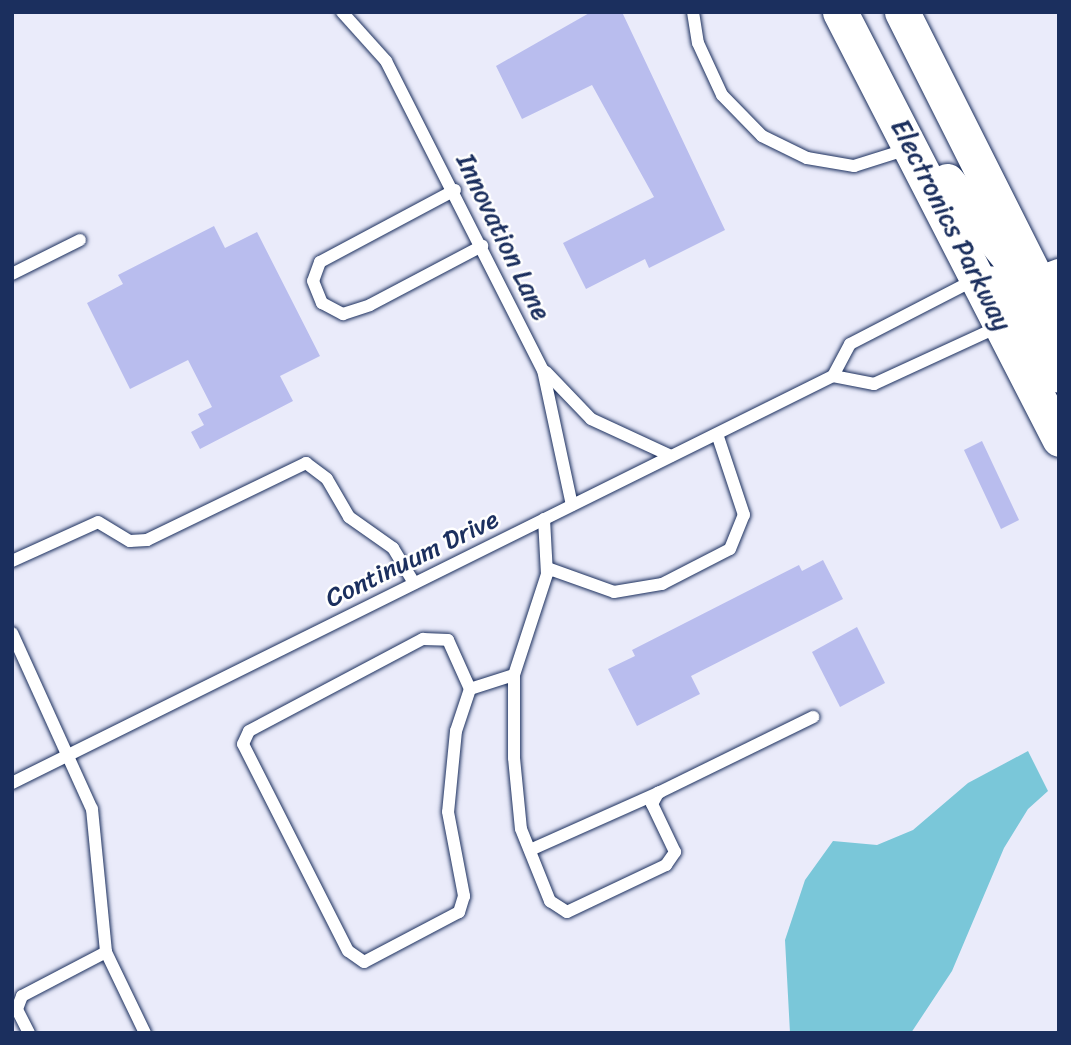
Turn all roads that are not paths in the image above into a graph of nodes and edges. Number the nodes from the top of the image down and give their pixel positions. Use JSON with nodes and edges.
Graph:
{"nodes":[{"id":1,"x":342,"y":12,"type":"edge"},
{"id":2,"x":693,"y":12,"type":"edge"},
{"id":3,"x":840,"y":12,"type":"edge"},
{"id":4,"x":902,"y":12,"type":"edge"},
{"id":5,"x":912,"y":148,"type":"junction"},
{"id":6,"x":454,"y":190,"type":"junction"},
{"id":7,"x":80,"y":240,"type":"dead end"},
{"id":8,"x":482,"y":246,"type":"junction"},
{"id":9,"x":12,"y":274,"type":"edge"},
{"id":10,"x":979,"y":278,"type":"junction"},
{"id":11,"x":1028,"y":295,"type":"edge"},
{"id":12,"x":1059,"y":324,"type":"edge"},
{"id":13,"x":543,"y":370,"type":"junction"},
{"id":14,"x":1059,"y":375,"type":"edge"},
{"id":15,"x":833,"y":376,"type":"junction"},
{"id":16,"x":717,"y":434,"type":"junction"},
{"id":17,"x":1059,"y":439,"type":"edge"},
{"id":18,"x":671,"y":456,"type":"junction"},
{"id":19,"x":572,"y":505,"type":"junction"},
{"id":20,"x":544,"y":519,"type":"junction"},
{"id":21,"x":12,"y":561,"type":"edge"},
{"id":22,"x":547,"y":568,"type":"junction"},
{"id":23,"x":414,"y":583,"type":"junction"},
{"id":24,"x":12,"y":633,"type":"edge"},
{"id":25,"x":514,"y":675,"type":"junction"},
{"id":26,"x":470,"y":689,"type":"junction"},
{"id":27,"x":813,"y":718,"type":"dead end"},
{"id":28,"x":69,"y":755,"type":"junction"},
{"id":29,"x":12,"y":783,"type":"edge"},
{"id":30,"x":661,"y":792,"type":"junction"},
{"id":31,"x":530,"y":850,"type":"junction"},
{"id":32,"x":106,"y":952,"type":"junction"},
{"id":33,"x":29,"y":1033,"type":"edge"},
{"id":34,"x":145,"y":1033,"type":"edge"}],
"edges":[{"from":1,"to":6,"type":"lane","name":"Innovation Lane"},
{"from":2,"to":5,"type":"lane"},
{"from":3,"to":5,"type":"main road","name":"Electronics Parkway"},
{"from":4,"to":11,"type":"main road","name":"Electronics Parkway"},
{"from":5,"to":10,"type":"main road","name":"Electronics Parkway"},
{"from":5,"to":11,"type":"main road"},
{"from":6,"to":8,"type":"lane","name":"Innovation Lane"},
{"from":6,"to":8,"type":"lane"},
{"from":7,"to":9,"type":"lane"},
{"from":8,"to":13,"type":"lane","name":"Innovation Lane"},
{"from":10,"to":11,"type":"main road"},
{"from":10,"to":15,"type":"lane"},
{"from":11,"to":12,"type":"main road","name":"Electronics Parkway"},
{"from":11,"to":14,"type":"main road"},
{"from":11,"to":15,"type":"lane"},
{"from":11,"to":17,"type":"main road","name":"Electronics Parkway"},
{"from":13,"to":18,"type":"lane"},
{"from":13,"to":19,"type":"lane","name":"Innovation Lane"},
{"from":15,"to":16,"type":"lane","name":"Continuum Drive"},
{"from":16,"to":18,"type":"lane","name":"Continuum Drive"},
{"from":16,"to":22,"type":"lane"},
{"from":18,"to":19,"type":"lane","name":"Continuum Drive"},
{"from":19,"to":20,"type":"lane","name":"Continuum Drive"},
{"from":20,"to":22,"type":"lane"},
{"from":20,"to":23,"type":"lane","name":"Continuum Drive"},
{"from":21,"to":23,"type":"lane"},
{"from":22,"to":25,"type":"lane"},
{"from":23,"to":28,"type":"lane","name":"Continuum Drive"},
{"from":24,"to":28,"type":"lane"},
{"from":25,"to":26,"type":"lane"},
{"from":25,"to":31,"type":"lane"},
{"from":26,"to":26,"type":"lane"},
{"from":27,"to":30,"type":"lane"},
{"from":28,"to":29,"type":"lane","name":"Continuum Drive"},
{"from":28,"to":32,"type":"lane"},
{"from":30,"to":31,"type":"lane"},
{"from":30,"to":31,"type":"lane"},
{"from":32,"to":33,"type":"lane"},
{"from":32,"to":34,"type":"lane"}]}
